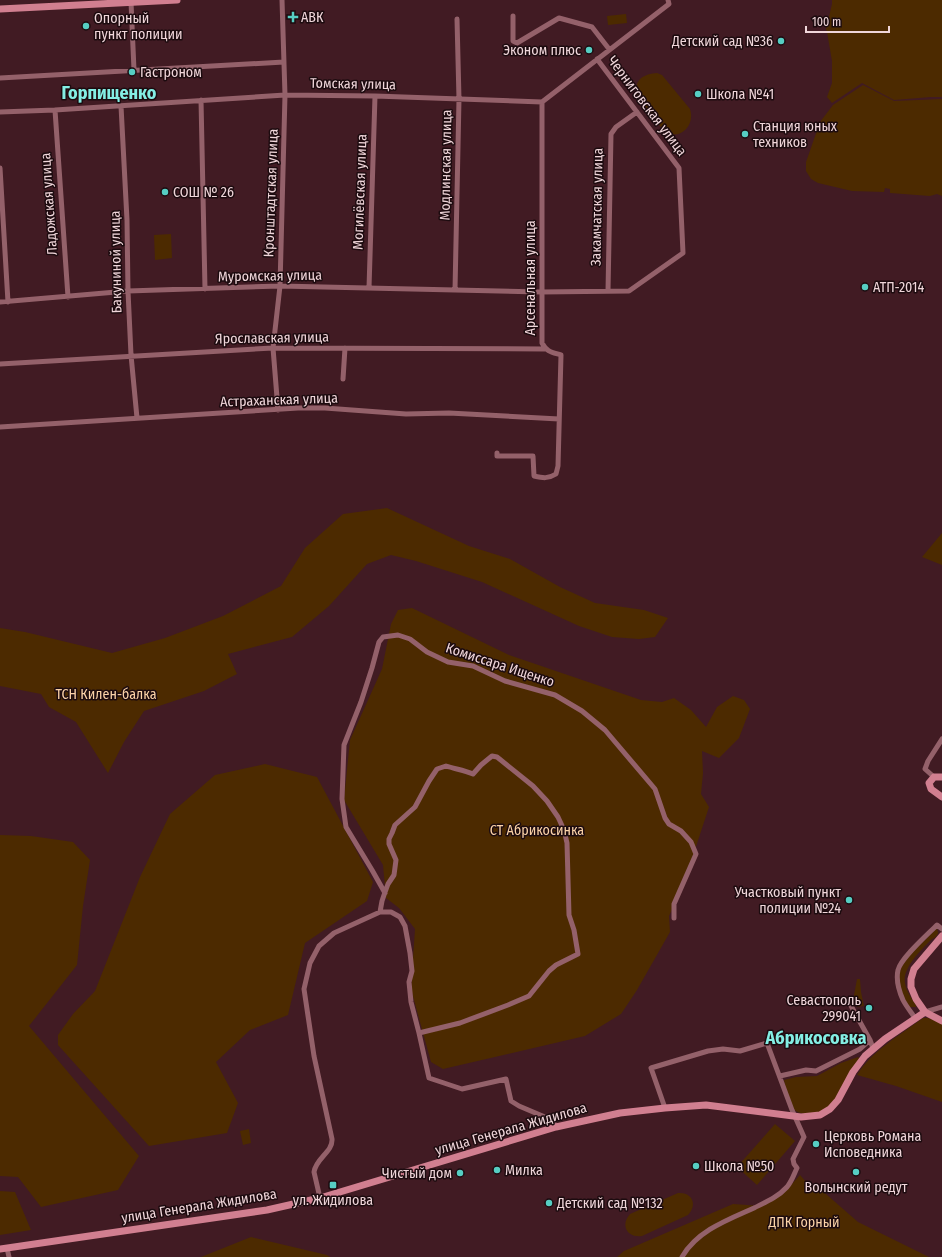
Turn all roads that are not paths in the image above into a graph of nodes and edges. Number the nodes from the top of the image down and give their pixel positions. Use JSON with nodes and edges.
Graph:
{"nodes":[{"id":1,"x":177,"y":0,"type":"edge"},
{"id":2,"x":282,"y":0,"type":"edge"},
{"id":3,"x":668,"y":0,"type":"edge"},
{"id":4,"x":131,"y":2,"type":"junction"},
{"id":5,"x":0,"y":9,"type":"edge"},
{"id":6,"x":513,"y":16,"type":"dead end"},
{"id":7,"x":457,"y":19,"type":"dead end"},
{"id":8,"x":609,"y":49,"type":"junction"},
{"id":9,"x":597,"y":58,"type":"junction"},
{"id":10,"x":284,"y":62,"type":"junction"},
{"id":11,"x":134,"y":70,"type":"junction"},
{"id":12,"x":0,"y":78,"type":"edge"},
{"id":13,"x":285,"y":95,"type":"junction"},
{"id":14,"x":375,"y":96,"type":"junction"},
{"id":15,"x":459,"y":99,"type":"junction"},
{"id":16,"x":201,"y":100,"type":"junction"},
{"id":17,"x":542,"y":102,"type":"junction"},
{"id":18,"x":121,"y":106,"type":"junction"},
{"id":19,"x":55,"y":110,"type":"junction"},
{"id":20,"x":0,"y":112,"type":"edge"},
{"id":21,"x":637,"y":112,"type":"junction"},
{"id":22,"x":0,"y":168,"type":"edge"},
{"id":23,"x":280,"y":286,"type":"junction"},
{"id":24,"x":369,"y":288,"type":"junction"},
{"id":25,"x":205,"y":289,"type":"junction"},
{"id":26,"x":455,"y":290,"type":"junction"},
{"id":27,"x":128,"y":291,"type":"junction"},
{"id":28,"x":541,"y":292,"type":"junction"},
{"id":29,"x":608,"y":292,"type":"junction"},
{"id":30,"x":68,"y":296,"type":"junction"},
{"id":31,"x":0,"y":302,"type":"edge"},
{"id":32,"x":8,"y":302,"type":"junction"},
{"id":33,"x":273,"y":348,"type":"junction"},
{"id":34,"x":345,"y":348,"type":"junction"},
{"id":35,"x":545,"y":349,"type":"junction"},
{"id":36,"x":131,"y":355,"type":"junction"},
{"id":37,"x":0,"y":364,"type":"edge"},
{"id":38,"x":343,"y":379,"type":"dead end"},
{"id":39,"x":278,"y":410,"type":"junction"},
{"id":40,"x":137,"y":418,"type":"junction"},
{"id":41,"x":559,"y":419,"type":"junction"},
{"id":42,"x":0,"y":427,"type":"edge"},
{"id":43,"x":497,"y":453,"type":"dead end"},
{"id":44,"x":942,"y":739,"type":"edge"},
{"id":45,"x":934,"y":777,"type":"junction"},
{"id":46,"x":942,"y":777,"type":"edge"},
{"id":47,"x":942,"y":797,"type":"edge"},
{"id":48,"x":385,"y":893,"type":"junction"},
{"id":49,"x":380,"y":912,"type":"junction"},
{"id":50,"x":674,"y":918,"type":"dead end"},
{"id":51,"x":942,"y":929,"type":"edge"},
{"id":52,"x":942,"y":936,"type":"edge"},
{"id":53,"x":850,"y":1004,"type":"dead end"},
{"id":54,"x":942,"y":1007,"type":"edge"},
{"id":55,"x":925,"y":1012,"type":"junction"},
{"id":56,"x":915,"y":1018,"type":"junction"},
{"id":57,"x":942,"y":1021,"type":"edge"},
{"id":58,"x":419,"y":1033,"type":"junction"},
{"id":59,"x":870,"y":1040,"type":"junction"},
{"id":60,"x":874,"y":1048,"type":"junction"},
{"id":61,"x":780,"y":1076,"type":"junction"},
{"id":62,"x":665,"y":1108,"type":"junction"},
{"id":63,"x":796,"y":1116,"type":"junction"},
{"id":64,"x":556,"y":1127,"type":"junction"},
{"id":65,"x":320,"y":1198,"type":"junction"},
{"id":66,"x":4,"y":1248,"type":"edge"},
{"id":67,"x":9,"y":1257,"type":"edge"},
{"id":68,"x":682,"y":1257,"type":"edge"}],
"edges":[{"from":1,"to":4,"type":"main road"},
{"from":2,"to":10,"type":"street","name":"Кронштадтская улица"},
{"from":3,"to":8,"type":"street"},
{"from":4,"to":5,"type":"main road"},
{"from":4,"to":11,"type":"street"},
{"from":6,"to":8,"type":"street"},
{"from":7,"to":15,"type":"street","name":"Модлинская улица"},
{"from":8,"to":9,"type":"street"},
{"from":9,"to":17,"type":"street"},
{"from":9,"to":21,"type":"street","name":"Черниговская улица"},
{"from":10,"to":11,"type":"street"},
{"from":10,"to":13,"type":"street","name":"Кронштадтская улица"},
{"from":11,"to":12,"type":"street"},
{"from":13,"to":14,"type":"street","name":"Томская улица"},
{"from":13,"to":16,"type":"street","name":"Томская улица"},
{"from":13,"to":23,"type":"street","name":"Кронштадтская улица"},
{"from":14,"to":15,"type":"street","name":"Томская улица"},
{"from":14,"to":24,"type":"street","name":"Могилёвская улица"},
{"from":15,"to":17,"type":"street","name":"Томская улица"},
{"from":15,"to":26,"type":"street","name":"Модлинская улица"},
{"from":16,"to":18,"type":"street","name":"Томская улица"},
{"from":16,"to":25,"type":"street"},
{"from":17,"to":28,"type":"street","name":"Арсенальная улица"},
{"from":18,"to":19,"type":"street","name":"Томская улица"},
{"from":18,"to":27,"type":"street","name":"Бакуниной улица"},
{"from":19,"to":20,"type":"street","name":"Томская улица"},
{"from":19,"to":30,"type":"street","name":"Ладожская улица"},
{"from":21,"to":29,"type":"street","name":"Закамчатская улица"},
{"from":21,"to":29,"type":"street","name":"Черниговская улица"},
{"from":22,"to":32,"type":"street"},
{"from":23,"to":24,"type":"street","name":"Муромская улица"},
{"from":23,"to":25,"type":"street","name":"Муромская улица"},
{"from":23,"to":33,"type":"street","name":"Кронштадтская улица"},
{"from":24,"to":26,"type":"street","name":"Муромская улица"},
{"from":25,"to":27,"type":"street","name":"Муромская улица"},
{"from":26,"to":28,"type":"street","name":"Муромская улица"},
{"from":27,"to":30,"type":"street","name":"Муромская улица"},
{"from":27,"to":36,"type":"street","name":"Бакуниной улица"},
{"from":28,"to":29,"type":"street","name":"Черниговская улица"},
{"from":28,"to":35,"type":"street","name":"Арсенальная улица"},
{"from":30,"to":32,"type":"street","name":"Муромская улица"},
{"from":31,"to":32,"type":"street","name":"Муромская улица"},
{"from":33,"to":34,"type":"street","name":"Ярославская улица"},
{"from":33,"to":36,"type":"street","name":"Ярославская улица"},
{"from":33,"to":39,"type":"street","name":"Кронштадтская улица"},
{"from":34,"to":35,"type":"street","name":"Ярославская улица"},
{"from":34,"to":38,"type":"street"},
{"from":35,"to":41,"type":"street","name":"Арсенальная улица"},
{"from":36,"to":37,"type":"street","name":"Ярославская улица"},
{"from":36,"to":40,"type":"street","name":"Бакуниной улица"},
{"from":39,"to":40,"type":"street","name":"Астраханская улица"},
{"from":39,"to":41,"type":"street","name":"Астраханская улица"},
{"from":40,"to":42,"type":"street","name":"Астраханская улица"},
{"from":41,"to":43,"type":"street","name":"Арсенальная улица"},
{"from":44,"to":45,"type":"street"},
{"from":45,"to":46,"type":"main road"},
{"from":45,"to":47,"type":"main road"},
{"from":48,"to":49,"type":"street"},
{"from":48,"to":50,"type":"street","name":"Комиссара Ищенко"},
{"from":48,"to":58,"type":"street"},
{"from":49,"to":58,"type":"street"},
{"from":49,"to":65,"type":"street"},
{"from":51,"to":56,"type":"street"},
{"from":52,"to":55,"type":"main road"},
{"from":53,"to":59,"type":"street"},
{"from":54,"to":55,"type":"street"},
{"from":55,"to":56,"type":"main road","name":"улица Генерала Жидилова"},
{"from":55,"to":57,"type":"main road"},
{"from":56,"to":60,"type":"main road","name":"улица Генерала Жидилова"},
{"from":58,"to":64,"type":"street"},
{"from":59,"to":60,"type":"street"},
{"from":59,"to":61,"type":"street"},
{"from":60,"to":63,"type":"main road","name":"улица Генерала Жидилова"},
{"from":61,"to":62,"type":"street"},
{"from":61,"to":63,"type":"street"},
{"from":62,"to":63,"type":"main road","name":"улица Генерала Жидилова"},
{"from":62,"to":64,"type":"main road","name":"улица Генерала Жидилова"},
{"from":63,"to":68,"type":"street"},
{"from":64,"to":65,"type":"main road","name":"улица Генерала Жидилова"},
{"from":65,"to":66,"type":"main road","name":"улица Генерала Жидилова"},
{"from":66,"to":67,"type":"street"}]}
